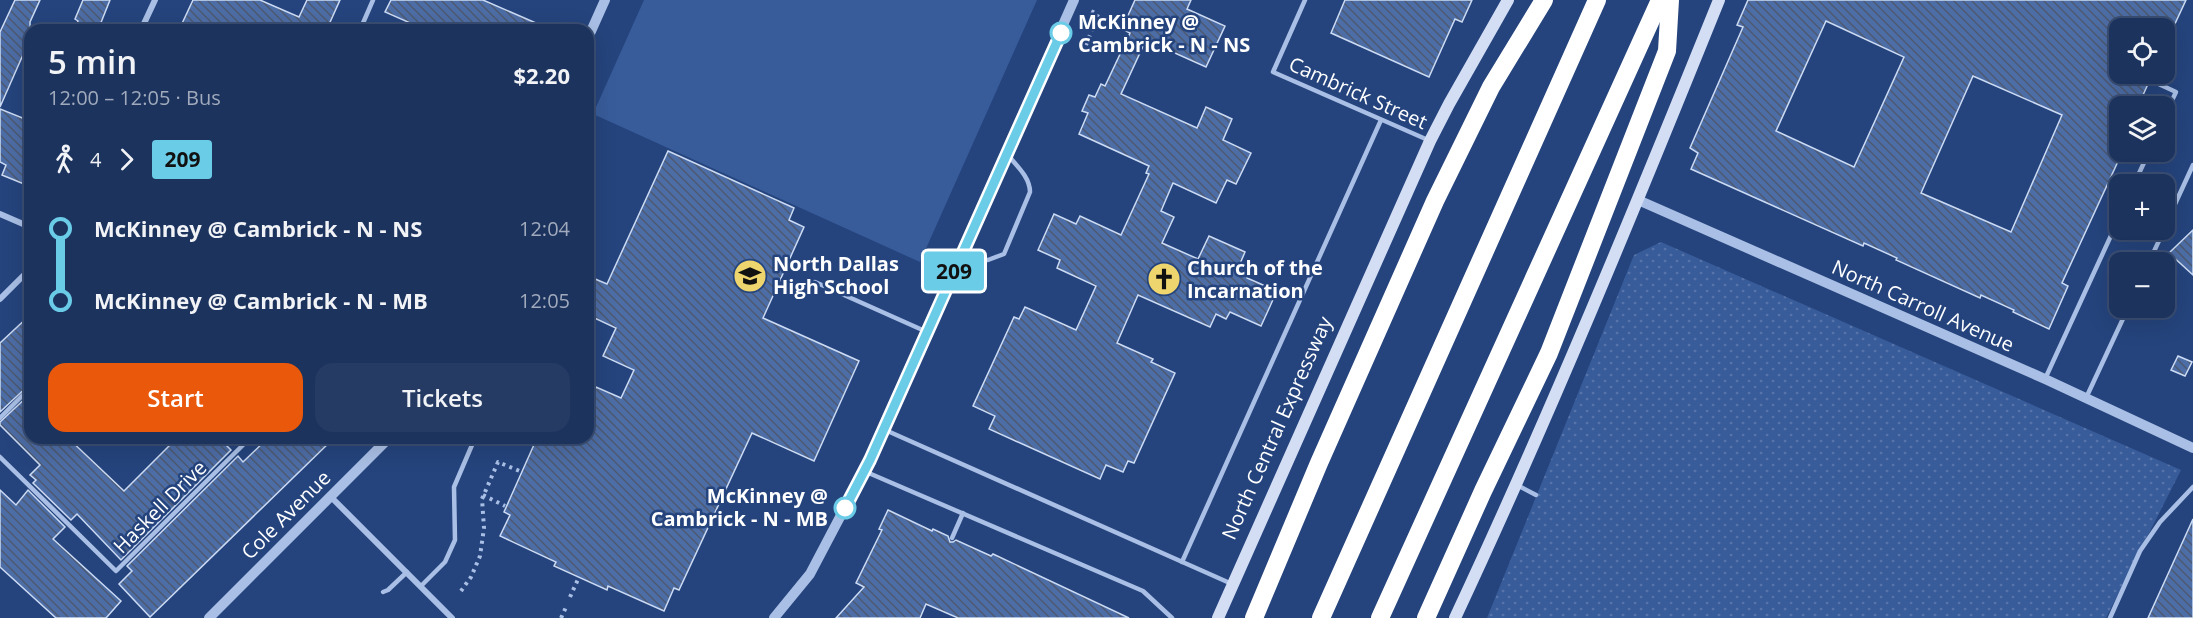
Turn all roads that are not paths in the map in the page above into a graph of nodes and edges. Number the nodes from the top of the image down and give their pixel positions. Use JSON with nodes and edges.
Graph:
{"nodes":[{"id":1,"x":155,"y":0,"type":"edge"},
{"id":2,"x":373,"y":0,"type":"edge"},
{"id":3,"x":605,"y":0,"type":"edge"},
{"id":4,"x":1074,"y":0,"type":"edge"},
{"id":5,"x":1305,"y":0,"type":"edge"},
{"id":6,"x":1508,"y":0,"type":"edge"},
{"id":7,"x":1544,"y":0,"type":"edge"},
{"id":8,"x":1597,"y":0,"type":"edge"},
{"id":9,"x":1660,"y":0,"type":"edge"},
{"id":10,"x":1670,"y":0,"type":"edge"},
{"id":11,"x":1719,"y":0,"type":"edge"},
{"id":12,"x":144,"y":24,"type":"edge"},
{"id":13,"x":363,"y":24,"type":"edge"},
{"id":14,"x":594,"y":25,"type":"edge"},
{"id":15,"x":2159,"y":84,"type":"edge"},
{"id":16,"x":2174,"y":96,"type":"edge"},
{"id":17,"x":1381,"y":120,"type":"junction"},
{"id":18,"x":1430,"y":141,"type":"junction"},
{"id":19,"x":1007,"y":154,"type":"junction"},
{"id":20,"x":2193,"y":165,"type":"edge"},
{"id":21,"x":1638,"y":200,"type":"junction"},
{"id":22,"x":2175,"y":205,"type":"edge"},
{"id":23,"x":0,"y":214,"type":"edge"},
{"id":24,"x":24,"y":224,"type":"edge"},
{"id":25,"x":2109,"y":240,"type":"edge"},
{"id":26,"x":960,"y":257,"type":"junction"},
{"id":27,"x":24,"y":276,"type":"edge"},
{"id":28,"x":814,"y":282,"type":"dead end"},
{"id":29,"x":0,"y":299,"type":"edge"},
{"id":30,"x":2123,"y":318,"type":"edge"},
{"id":31,"x":927,"y":332,"type":"junction"},
{"id":32,"x":2045,"y":379,"type":"junction"},
{"id":33,"x":24,"y":394,"type":"edge"},
{"id":34,"x":2086,"y":398,"type":"junction"},
{"id":35,"x":0,"y":418,"type":"edge"},
{"id":36,"x":883,"y":429,"type":"junction"},
{"id":37,"x":244,"y":444,"type":"edge"},
{"id":38,"x":383,"y":444,"type":"edge"},
{"id":39,"x":472,"y":444,"type":"edge"},
{"id":40,"x":2193,"y":448,"type":"edge"},
{"id":41,"x":0,"y":457,"type":"edge"},
{"id":42,"x":864,"y":471,"type":"junction"},
{"id":43,"x":1517,"y":485,"type":"junction"},
{"id":44,"x":2193,"y":487,"type":"edge"},
{"id":45,"x":1536,"y":495,"type":"dead end"},
{"id":46,"x":330,"y":496,"type":"junction"},
{"id":47,"x":963,"y":513,"type":"junction"},
{"id":48,"x":952,"y":538,"type":"dead end"},
{"id":49,"x":1182,"y":562,"type":"junction"},
{"id":50,"x":407,"y":572,"type":"junction"},
{"id":51,"x":1232,"y":584,"type":"junction"},
{"id":52,"x":421,"y":586,"type":"junction"},
{"id":53,"x":383,"y":592,"type":"dead end"},
{"id":54,"x":209,"y":618,"type":"edge"},
{"id":55,"x":452,"y":618,"type":"edge"},
{"id":56,"x":774,"y":618,"type":"edge"},
{"id":57,"x":1172,"y":618,"type":"edge"},
{"id":58,"x":1218,"y":618,"type":"edge"},
{"id":59,"x":1254,"y":618,"type":"edge"},
{"id":60,"x":1322,"y":618,"type":"edge"},
{"id":61,"x":1380,"y":618,"type":"edge"},
{"id":62,"x":1426,"y":618,"type":"edge"},
{"id":63,"x":1455,"y":618,"type":"edge"},
{"id":64,"x":2110,"y":618,"type":"edge"}],
"edges":[{"from":1,"to":12,"type":"street"},
{"from":2,"to":13,"type":"lane"},
{"from":3,"to":14,"type":"street"},
{"from":4,"to":19,"type":"street"},
{"from":5,"to":17,"type":"lane","name":"Cambrick Street"},
{"from":6,"to":18,"type":"main road","name":"North Central Expressway"},
{"from":7,"to":59,"type":"highway"},
{"from":8,"to":60,"type":"highway"},
{"from":9,"to":61,"type":"highway"},
{"from":10,"to":62,"type":"highway"},
{"from":11,"to":21,"type":"main road"},
{"from":15,"to":16,"type":"lane"},
{"from":17,"to":18,"type":"lane","name":"Cambrick Street"},
{"from":17,"to":49,"type":"lane"},
{"from":18,"to":51,"type":"main road","name":"North Central Expressway"},
{"from":19,"to":26,"type":"street"},
{"from":19,"to":26,"type":"lane"},
{"from":20,"to":22,"type":"lane"},
{"from":21,"to":32,"type":"street","name":"North Carroll Avenue"},
{"from":21,"to":43,"type":"main road"},
{"from":23,"to":24,"type":"street"},
{"from":25,"to":32,"type":"lane"},
{"from":26,"to":31,"type":"street"},
{"from":27,"to":29,"type":"street"},
{"from":28,"to":31,"type":"lane"},
{"from":30,"to":34,"type":"lane"},
{"from":31,"to":36,"type":"street"},
{"from":32,"to":34,"type":"street","name":"North Carroll Avenue"},
{"from":33,"to":35,"type":"lane"},
{"from":34,"to":40,"type":"street","name":"North Carroll Avenue"},
{"from":36,"to":42,"type":"street"},
{"from":36,"to":49,"type":"lane"},
{"from":37,"to":41,"type":"lane","name":"Haskell Drive"},
{"from":38,"to":46,"type":"street","name":"Cole Avenue"},
{"from":39,"to":52,"type":"lane"},
{"from":42,"to":47,"type":"lane"},
{"from":42,"to":56,"type":"street"},
{"from":43,"to":45,"type":"lane"},
{"from":43,"to":63,"type":"main road"},
{"from":44,"to":64,"type":"lane"},
{"from":46,"to":50,"type":"street"},
{"from":46,"to":54,"type":"street","name":"Cole Avenue"},
{"from":47,"to":48,"type":"lane"},
{"from":47,"to":57,"type":"lane"},
{"from":49,"to":51,"type":"lane"},
{"from":50,"to":52,"type":"street"},
{"from":50,"to":53,"type":"lane"},
{"from":51,"to":58,"type":"main road","name":"North Central Expressway"},
{"from":52,"to":55,"type":"street"}]}
